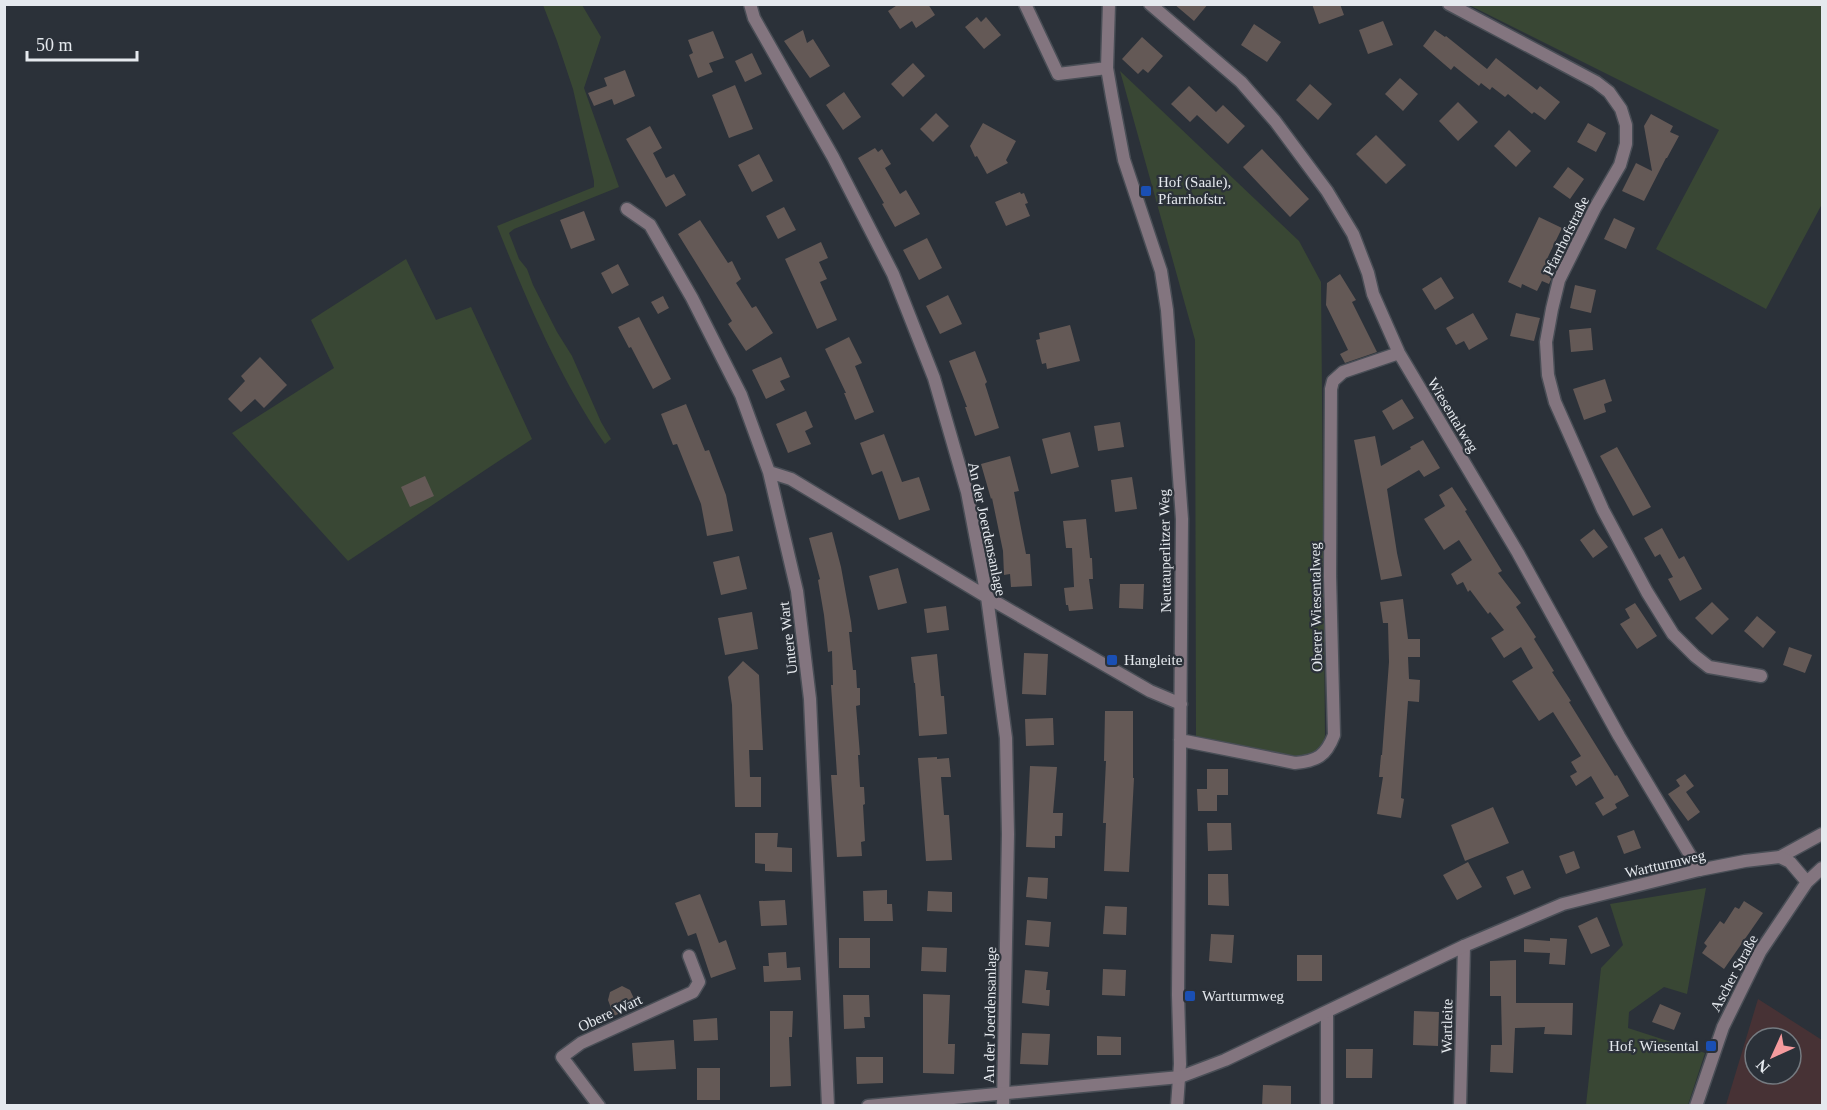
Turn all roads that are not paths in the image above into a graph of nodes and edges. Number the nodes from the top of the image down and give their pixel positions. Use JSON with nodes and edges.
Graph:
{"nodes":[{"id":1,"x":750,"y":4,"type":"edge"},
{"id":2,"x":1025,"y":4,"type":"edge"},
{"id":3,"x":1109,"y":4,"type":"edge"},
{"id":4,"x":1150,"y":4,"type":"edge"},
{"id":5,"x":1449,"y":4,"type":"edge"},
{"id":6,"x":1107,"y":68,"type":"junction"},
{"id":7,"x":627,"y":209,"type":"dead end"},
{"id":8,"x":1399,"y":353,"type":"junction"},
{"id":9,"x":770,"y":472,"type":"junction"},
{"id":10,"x":987,"y":597,"type":"junction"},
{"id":11,"x":1761,"y":676,"type":"dead end"},
{"id":12,"x":1181,"y":704,"type":"junction"},
{"id":13,"x":1180,"y":740,"type":"junction"},
{"id":14,"x":1822,"y":834,"type":"edge"},
{"id":15,"x":1780,"y":857,"type":"junction"},
{"id":16,"x":1822,"y":868,"type":"edge"},
{"id":17,"x":1699,"y":870,"type":"junction"},
{"id":18,"x":1807,"y":882,"type":"junction"},
{"id":19,"x":1464,"y":946,"type":"junction"},
{"id":20,"x":689,"y":956,"type":"dead end"},
{"id":21,"x":1327,"y":1012,"type":"junction"},
{"id":22,"x":1180,"y":1077,"type":"junction"},
{"id":23,"x":1004,"y":1100,"type":"edge"},
{"id":24,"x":1327,"y":1104,"type":"edge"},
{"id":25,"x":599,"y":1106,"type":"edge"},
{"id":26,"x":828,"y":1106,"type":"edge"},
{"id":27,"x":868,"y":1106,"type":"edge"},
{"id":28,"x":1177,"y":1106,"type":"edge"},
{"id":29,"x":1460,"y":1106,"type":"edge"},
{"id":30,"x":1696,"y":1106,"type":"edge"}],
"edges":[{"from":1,"to":10,"type":"street","name":"An der Joerdensanlage"},
{"from":2,"to":6,"type":"street"},
{"from":3,"to":6,"type":"street","name":"Neutauperlitzer Weg"},
{"from":4,"to":8,"type":"street","name":"Wiesentalweg"},
{"from":5,"to":11,"type":"street","name":"Pfarrhofstraße"},
{"from":6,"to":12,"type":"street","name":"Neutauperlitzer Weg"},
{"from":7,"to":9,"type":"street","name":"Untere Wart"},
{"from":8,"to":13,"type":"street","name":"Oberer Wiesentalweg"},
{"from":8,"to":17,"type":"street","name":"Wiesentalweg"},
{"from":9,"to":10,"type":"street"},
{"from":9,"to":26,"type":"street","name":"Untere Wart"},
{"from":10,"to":12,"type":"street"},
{"from":10,"to":23,"type":"street","name":"An der Joerdensanlage"},
{"from":12,"to":13,"type":"street","name":"Neutauperlitzer Weg"},
{"from":13,"to":22,"type":"street","name":"Neutauperlitzer Weg"},
{"from":14,"to":15,"type":"street"},
{"from":15,"to":17,"type":"street","name":"Wartturmweg"},
{"from":15,"to":18,"type":"street"},
{"from":16,"to":18,"type":"street","name":"Ascher Straße"},
{"from":17,"to":19,"type":"street","name":"Wartturmweg"},
{"from":18,"to":30,"type":"street","name":"Ascher Straße"},
{"from":19,"to":21,"type":"street","name":"Wartturmweg"},
{"from":19,"to":29,"type":"street","name":"Wartleite"},
{"from":20,"to":25,"type":"street","name":"Obere Wart"},
{"from":21,"to":22,"type":"street","name":"Wartturmweg"},
{"from":21,"to":24,"type":"street"},
{"from":22,"to":23,"type":"street","name":"Wartturmweg"},
{"from":22,"to":28,"type":"street","name":"Neutauperlitzer Weg"},
{"from":23,"to":27,"type":"street","name":"Wartturmweg"}]}
